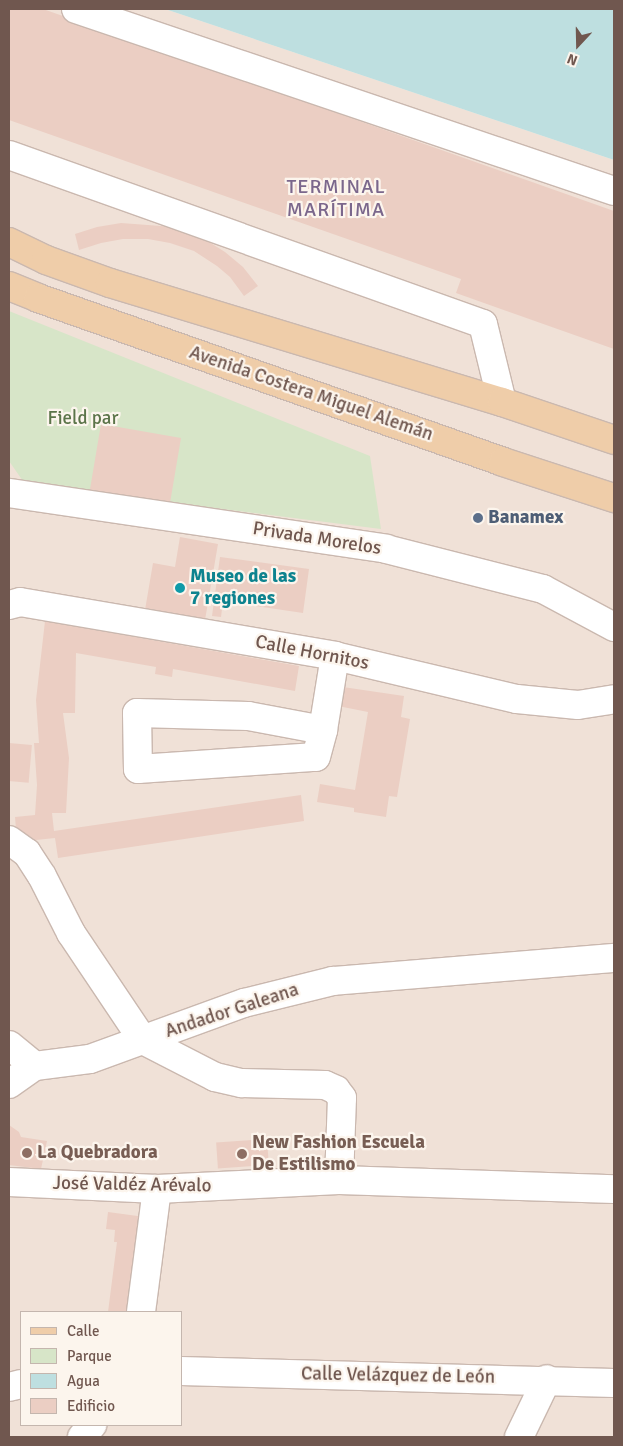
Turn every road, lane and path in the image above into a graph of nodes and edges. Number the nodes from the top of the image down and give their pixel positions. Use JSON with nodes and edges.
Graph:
{"nodes":[{"id":1,"x":76,"y":9,"type":"edge"},
{"id":2,"x":9,"y":155,"type":"edge"},
{"id":3,"x":614,"y":191,"type":"edge"},
{"id":4,"x":9,"y":242,"type":"edge"},
{"id":5,"x":9,"y":286,"type":"edge"},
{"id":6,"x":502,"y":402,"type":"junction"},
{"id":7,"x":614,"y":440,"type":"edge"},
{"id":8,"x":9,"y":493,"type":"edge"},
{"id":9,"x":614,"y":498,"type":"edge"},
{"id":10,"x":9,"y":605,"type":"edge"},
{"id":11,"x":614,"y":627,"type":"edge"},
{"id":12,"x":335,"y":656,"type":"junction"},
{"id":13,"x":614,"y":699,"type":"edge"},
{"id":14,"x":323,"y":730,"type":"junction"},
{"id":15,"x":9,"y":840,"type":"edge"},
{"id":16,"x":614,"y":958,"type":"edge"},
{"id":17,"x":143,"y":1040,"type":"junction"},
{"id":18,"x":9,"y":1045,"type":"edge"},
{"id":19,"x":35,"y":1066,"type":"junction"},
{"id":20,"x":9,"y":1084,"type":"edge"},
{"id":21,"x":339,"y":1180,"type":"junction"},
{"id":22,"x":9,"y":1182,"type":"edge"},
{"id":23,"x":157,"y":1189,"type":"junction"},
{"id":24,"x":614,"y":1189,"type":"edge"},
{"id":25,"x":141,"y":1311,"type":"edge"},
{"id":26,"x":182,"y":1371,"type":"edge"},
{"id":27,"x":547,"y":1379,"type":"junction"},
{"id":28,"x":614,"y":1382,"type":"edge"},
{"id":29,"x":91,"y":1426,"type":"edge"},
{"id":30,"x":82,"y":1437,"type":"edge"},
{"id":31,"x":519,"y":1437,"type":"edge"}],
"edges":[{"from":1,"to":3,"type":"street"},
{"from":2,"to":6,"type":"street"},
{"from":4,"to":6,"type":"main road"},
{"from":5,"to":9,"type":"main road","name":"Avenida Costera Miguel Alemán"},
{"from":6,"to":7,"type":"main road"},
{"from":8,"to":11,"type":"street","name":"Privada Morelos"},
{"from":10,"to":12,"type":"street","name":"Calle Hornitos"},
{"from":12,"to":13,"type":"street","name":"Calle Hornitos"},
{"from":12,"to":14,"type":"street"},
{"from":14,"to":14,"type":"street"},
{"from":15,"to":17,"type":"street"},
{"from":16,"to":17,"type":"street","name":"Andador Galeana"},
{"from":17,"to":19,"type":"street","name":"Andador Galeana"},
{"from":17,"to":21,"type":"street"},
{"from":18,"to":19,"type":"street"},
{"from":19,"to":20,"type":"street","name":"Andador Galeana"},
{"from":21,"to":23,"type":"street","name":"José Valdéz Arévalo"},
{"from":21,"to":24,"type":"street","name":"José Valdéz Arévalo"},
{"from":22,"to":23,"type":"street","name":"José Valdéz Arévalo"},
{"from":23,"to":25,"type":"street"},
{"from":26,"to":27,"type":"street","name":"Calle Velázquez de León"},
{"from":27,"to":28,"type":"street","name":"Calle Velázquez de León"},
{"from":27,"to":31,"type":"street"},
{"from":29,"to":30,"type":"street"}]}
